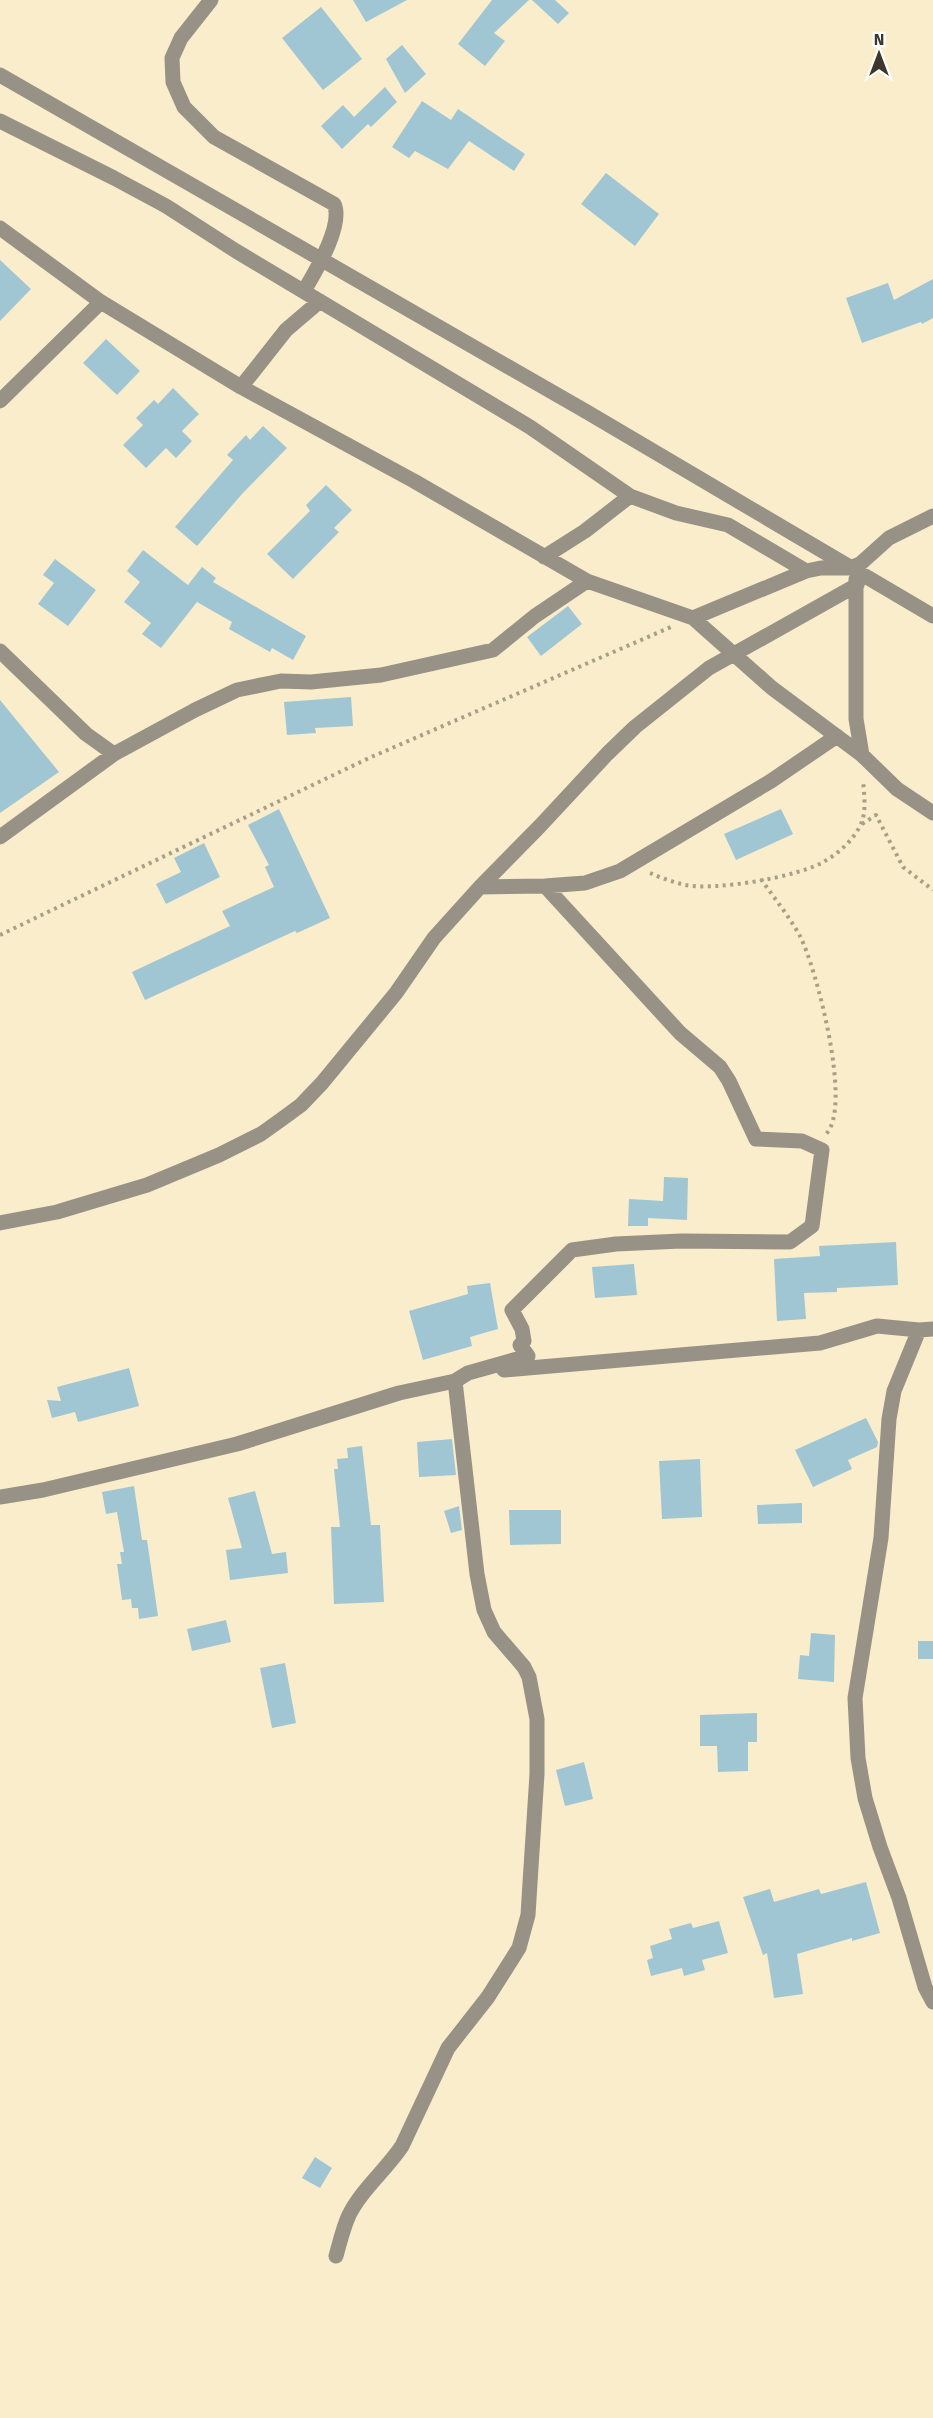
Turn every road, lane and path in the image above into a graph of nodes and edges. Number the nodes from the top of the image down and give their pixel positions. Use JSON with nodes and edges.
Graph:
{"nodes":[{"id":1,"x":211,"y":0,"type":"edge"},
{"id":2,"x":0,"y":75,"type":"edge"},
{"id":3,"x":0,"y":121,"type":"edge"},
{"id":4,"x":0,"y":228,"type":"edge"},
{"id":5,"x":322,"y":260,"type":"junction"},
{"id":6,"x":304,"y":291,"type":"junction"},
{"id":7,"x":101,"y":302,"type":"junction"},
{"id":8,"x":320,"y":302,"type":"junction"},
{"id":9,"x":241,"y":387,"type":"junction"},
{"id":10,"x":0,"y":401,"type":"edge"},
{"id":11,"x":630,"y":496,"type":"junction"},
{"id":12,"x":933,"y":516,"type":"edge"},
{"id":13,"x":544,"y":557,"type":"junction"},
{"id":14,"x":806,"y":571,"type":"junction"},
{"id":15,"x":854,"y":575,"type":"junction"},
{"id":16,"x":587,"y":582,"type":"junction"},
{"id":17,"x":933,"y":616,"type":"edge"},
{"id":18,"x":693,"y":618,"type":"junction"},
{"id":19,"x":0,"y":651,"type":"edge"},
{"id":20,"x":733,"y":654,"type":"junction"},
{"id":21,"x":837,"y":736,"type":"junction"},
{"id":22,"x":114,"y":754,"type":"junction"},
{"id":23,"x":862,"y":755,"type":"junction"},
{"id":24,"x":933,"y":813,"type":"edge"},
{"id":25,"x":861,"y":824,"type":"junction"},
{"id":26,"x":0,"y":837,"type":"edge"},
{"id":27,"x":632,"y":865,"type":"junction"},
{"id":28,"x":761,"y":879,"type":"junction"},
{"id":29,"x":545,"y":886,"type":"junction"},
{"id":30,"x":480,"y":887,"type":"junction"},
{"id":31,"x":933,"y":890,"type":"edge"},
{"id":32,"x":0,"y":935,"type":"edge"},
{"id":33,"x":816,"y":1138,"type":"dead end"},
{"id":34,"x":0,"y":1223,"type":"edge"},
{"id":35,"x":926,"y":1329,"type":"edge"},
{"id":36,"x":461,"y":1377,"type":"junction"},
{"id":37,"x":0,"y":1497,"type":"edge"},
{"id":38,"x":933,"y":2002,"type":"edge"},
{"id":39,"x":336,"y":2256,"type":"dead end"}],
"edges":[{"from":1,"to":5,"type":"street"},
{"from":2,"to":5,"type":"street"},
{"from":3,"to":6,"type":"street"},
{"from":4,"to":7,"type":"street"},
{"from":5,"to":6,"type":"street"},
{"from":5,"to":15,"type":"street"},
{"from":6,"to":8,"type":"street"},
{"from":7,"to":9,"type":"street"},
{"from":7,"to":10,"type":"street"},
{"from":8,"to":9,"type":"street"},
{"from":8,"to":11,"type":"street"},
{"from":9,"to":13,"type":"street"},
{"from":11,"to":13,"type":"street"},
{"from":11,"to":14,"type":"street"},
{"from":12,"to":15,"type":"street"},
{"from":13,"to":16,"type":"street"},
{"from":14,"to":15,"type":"street"},
{"from":14,"to":18,"type":"street"},
{"from":15,"to":17,"type":"street"},
{"from":15,"to":20,"type":"street"},
{"from":15,"to":23,"type":"street"},
{"from":16,"to":18,"type":"street"},
{"from":16,"to":22,"type":"street"},
{"from":18,"to":20,"type":"street"},
{"from":18,"to":32,"type":"path"},
{"from":19,"to":22,"type":"street"},
{"from":20,"to":21,"type":"street"},
{"from":20,"to":30,"type":"street"},
{"from":21,"to":23,"type":"street"},
{"from":21,"to":27,"type":"street"},
{"from":22,"to":26,"type":"street"},
{"from":23,"to":24,"type":"street"},
{"from":23,"to":25,"type":"path"},
{"from":25,"to":28,"type":"path"},
{"from":25,"to":31,"type":"path"},
{"from":27,"to":28,"type":"path"},
{"from":27,"to":29,"type":"street"},
{"from":28,"to":33,"type":"path"},
{"from":29,"to":30,"type":"street"},
{"from":29,"to":36,"type":"street"},
{"from":30,"to":34,"type":"street"},
{"from":35,"to":36,"type":"street"},
{"from":35,"to":38,"type":"street"},
{"from":36,"to":37,"type":"street"},
{"from":36,"to":39,"type":"street"}]}
